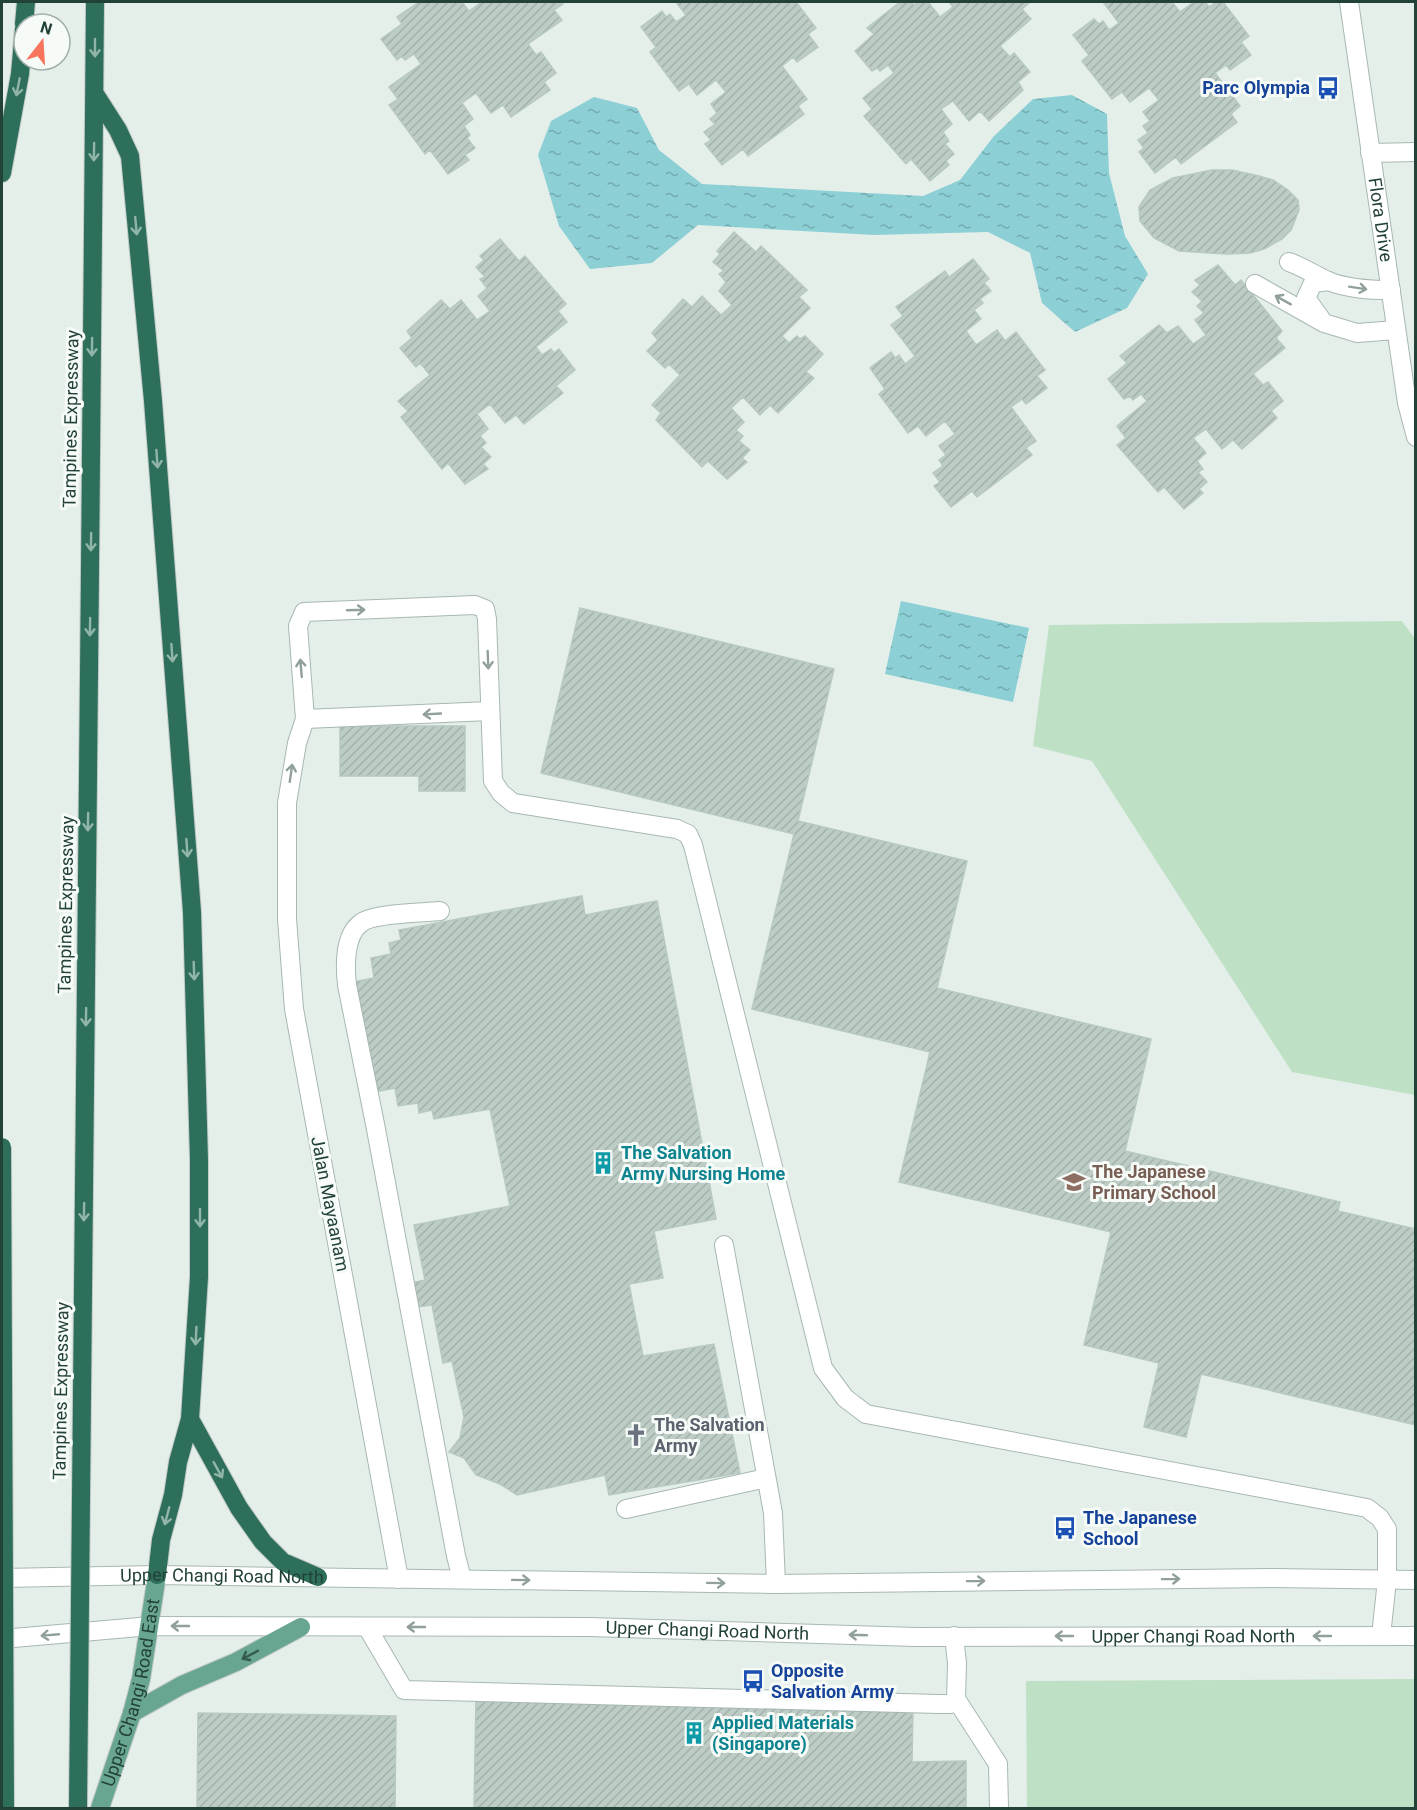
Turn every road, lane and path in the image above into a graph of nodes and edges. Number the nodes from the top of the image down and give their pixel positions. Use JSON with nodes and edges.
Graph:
{"nodes":[{"id":1,"x":95,"y":2,"type":"edge"},
{"id":2,"x":1349,"y":2,"type":"edge"},
{"id":3,"x":20,"y":72,"type":"edge"},
{"id":4,"x":95,"y":94,"type":"junction"},
{"id":5,"x":1416,"y":152,"type":"edge"},
{"id":6,"x":1370,"y":153,"type":"junction"},
{"id":7,"x":2,"y":173,"type":"edge"},
{"id":8,"x":1289,"y":262,"type":"dead end"},
{"id":9,"x":1329,"y":281,"type":"junction"},
{"id":10,"x":1255,"y":284,"type":"dead end"},
{"id":11,"x":1391,"y":290,"type":"junction"},
{"id":12,"x":1324,"y":323,"type":"junction"},
{"id":13,"x":1396,"y":330,"type":"junction"},
{"id":14,"x":1416,"y":437,"type":"edge"},
{"id":15,"x":490,"y":711,"type":"junction"},
{"id":16,"x":306,"y":719,"type":"junction"},
{"id":17,"x":440,"y":911,"type":"dead end"},
{"id":18,"x":2,"y":1147,"type":"edge"},
{"id":19,"x":724,"y":1245,"type":"dead end"},
{"id":20,"x":190,"y":1419,"type":"junction"},
{"id":21,"x":766,"y":1478,"type":"junction"},
{"id":22,"x":626,"y":1509,"type":"dead end"},
{"id":23,"x":157,"y":1575,"type":"junction"},
{"id":24,"x":318,"y":1577,"type":"junction"},
{"id":25,"x":2,"y":1578,"type":"edge"},
{"id":26,"x":399,"y":1579,"type":"junction"},
{"id":27,"x":462,"y":1579,"type":"junction"},
{"id":28,"x":1387,"y":1580,"type":"junction"},
{"id":29,"x":1416,"y":1580,"type":"edge"},
{"id":30,"x":776,"y":1584,"type":"junction"},
{"id":31,"x":151,"y":1626,"type":"junction"},
{"id":32,"x":301,"y":1627,"type":"junction"},
{"id":33,"x":367,"y":1627,"type":"junction"},
{"id":34,"x":954,"y":1636,"type":"junction"},
{"id":35,"x":1381,"y":1636,"type":"junction"},
{"id":36,"x":1416,"y":1636,"type":"edge"},
{"id":37,"x":2,"y":1639,"type":"edge"},
{"id":38,"x":956,"y":1699,"type":"junction"},
{"id":39,"x":132,"y":1713,"type":"junction"},
{"id":40,"x":5,"y":1809,"type":"edge"},
{"id":41,"x":78,"y":1809,"type":"edge"},
{"id":42,"x":100,"y":1809,"type":"edge"},
{"id":43,"x":999,"y":1809,"type":"edge"}],
"edges":[{"from":1,"to":4,"type":"highway","name":"Tampines Expressway","one_way":true},
{"from":2,"to":6,"type":"street","name":"Flora Drive"},
{"from":3,"to":7,"type":"highway","one_way":true},
{"from":4,"to":20,"type":"highway","one_way":true},
{"from":4,"to":41,"type":"highway","name":"Tampines Expressway","one_way":true,"bridge":true},
{"from":5,"to":6,"type":"street"},
{"from":6,"to":11,"type":"street","name":"Flora Drive"},
{"from":8,"to":9,"type":"street"},
{"from":9,"to":11,"type":"street","one_way":true},
{"from":9,"to":12,"type":"street"},
{"from":12,"to":10,"type":"street","one_way":true},
{"from":11,"to":13,"type":"street","name":"Flora Drive"},
{"from":12,"to":13,"type":"street"},
{"from":13,"to":14,"type":"street","name":"Flora Drive"},
{"from":15,"to":16,"type":"street","one_way":true},
{"from":16,"to":15,"type":"street","one_way":true},
{"from":15,"to":28,"type":"street"},
{"from":26,"to":16,"type":"street","name":"Jalan Mayaanam","one_way":true},
{"from":17,"to":27,"type":"street"},
{"from":18,"to":40,"type":"highway","bridge":true},
{"from":19,"to":21,"type":"street"},
{"from":20,"to":23,"type":"highway","one_way":true},
{"from":20,"to":24,"type":"highway","one_way":true},
{"from":21,"to":22,"type":"street"},
{"from":21,"to":30,"type":"street"},
{"from":23,"to":24,"type":"street","name":"Upper Changi Road North"},
{"from":23,"to":25,"type":"street","name":"Upper Changi Road North"},
{"from":23,"to":31,"type":"main road","name":"Upper Changi Road East"},
{"from":24,"to":26,"type":"street","name":"Upper Changi Road North"},
{"from":26,"to":27,"type":"street","name":"Upper Changi Road North"},
{"from":27,"to":30,"type":"street","name":"Upper Changi Road North","one_way":true},
{"from":28,"to":29,"type":"street","name":"Upper Changi Road North"},
{"from":30,"to":28,"type":"street","name":"Upper Changi Road North","one_way":true},
{"from":28,"to":35,"type":"street"},
{"from":32,"to":31,"type":"street","name":"Upper Changi Road North","one_way":true},
{"from":31,"to":37,"type":"street","name":"Upper Changi Road North","one_way":true},
{"from":31,"to":39,"type":"main road","name":"Upper Changi Road East"},
{"from":32,"to":33,"type":"street","name":"Upper Changi Road North"},
{"from":32,"to":39,"type":"main road","one_way":true},
{"from":34,"to":33,"type":"street","name":"Upper Changi Road North","one_way":true},
{"from":33,"to":38,"type":"street"},
{"from":35,"to":34,"type":"street","name":"Upper Changi Road North","one_way":true},
{"from":34,"to":38,"type":"street"},
{"from":35,"to":36,"type":"street","name":"Upper Changi Road North"},
{"from":38,"to":43,"type":"street"},
{"from":39,"to":42,"type":"main road","name":"Upper Changi Road East"}]}
